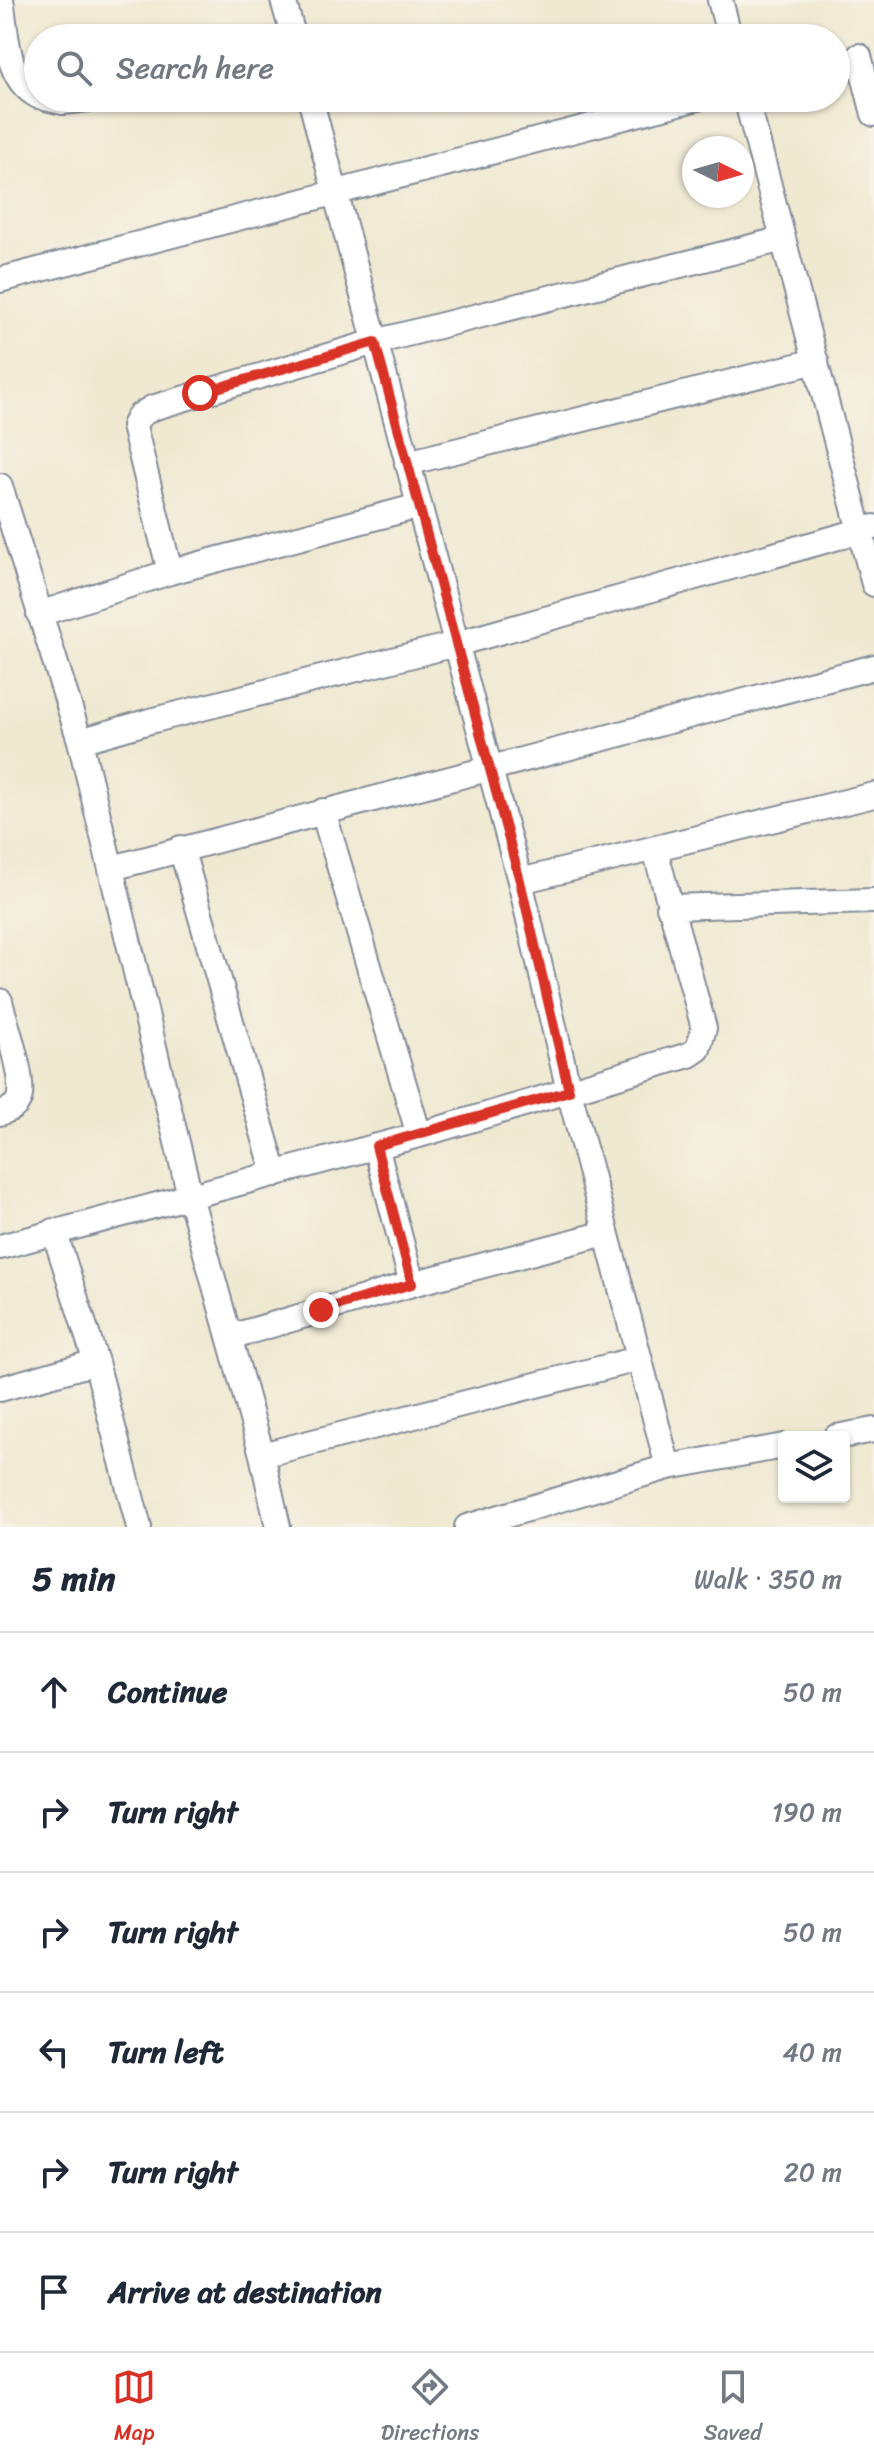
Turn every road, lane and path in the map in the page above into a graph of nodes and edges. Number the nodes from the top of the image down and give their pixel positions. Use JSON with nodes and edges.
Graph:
{"nodes":[{"id":1,"x":1,"y":0,"type":"edge"},
{"id":2,"x":283,"y":0,"type":"edge"},
{"id":3,"x":720,"y":0,"type":"edge"},
{"id":4,"x":290,"y":24,"type":"edge"},
{"id":5,"x":726,"y":24,"type":"edge"},
{"id":6,"x":856,"y":56,"type":"edge"},
{"id":7,"x":24,"y":88,"type":"edge"},
{"id":8,"x":314,"y":112,"type":"edge"},
{"id":9,"x":645,"y":112,"type":"edge"},
{"id":10,"x":750,"y":112,"type":"edge"},
{"id":11,"x":874,"y":114,"type":"edge"},
{"id":12,"x":335,"y":194,"type":"junction"},
{"id":13,"x":783,"y":239,"type":"junction"},
{"id":14,"x":0,"y":280,"type":"edge"},
{"id":15,"x":375,"y":342,"type":"junction"},
{"id":16,"x":816,"y":361,"type":"junction"},
{"id":17,"x":407,"y":463,"type":"junction"},
{"id":18,"x":0,"y":486,"type":"edge"},
{"id":19,"x":419,"y":506,"type":"junction"},
{"id":20,"x":867,"y":528,"type":"edge"},
{"id":21,"x":170,"y":572,"type":"junction"},
{"id":22,"x":874,"y":584,"type":"edge"},
{"id":23,"x":39,"y":614,"type":"junction"},
{"id":24,"x":456,"y":644,"type":"junction"},
{"id":25,"x":874,"y":667,"type":"edge"},
{"id":26,"x":80,"y":741,"type":"junction"},
{"id":27,"x":489,"y":768,"type":"junction"},
{"id":28,"x":874,"y":795,"type":"edge"},
{"id":29,"x":323,"y":811,"type":"junction"},
{"id":30,"x":181,"y":848,"type":"junction"},
{"id":31,"x":655,"y":850,"type":"junction"},
{"id":32,"x":112,"y":868,"type":"junction"},
{"id":33,"x":520,"y":881,"type":"junction"},
{"id":34,"x":874,"y":901,"type":"edge"},
{"id":35,"x":669,"y":907,"type":"junction"},
{"id":36,"x":0,"y":1001,"type":"edge"},
{"id":37,"x":569,"y":1091,"type":"junction"},
{"id":38,"x":0,"y":1113,"type":"edge"},
{"id":39,"x":419,"y":1135,"type":"junction"},
{"id":40,"x":376,"y":1146,"type":"junction"},
{"id":41,"x":275,"y":1174,"type":"junction"},
{"id":42,"x":190,"y":1196,"type":"junction"},
{"id":43,"x":54,"y":1231,"type":"junction"},
{"id":44,"x":606,"y":1233,"type":"junction"},
{"id":45,"x":0,"y":1247,"type":"edge"},
{"id":46,"x":412,"y":1284,"type":"junction"},
{"id":47,"x":230,"y":1337,"type":"junction"},
{"id":48,"x":638,"y":1359,"type":"junction"},
{"id":49,"x":96,"y":1362,"type":"junction"},
{"id":50,"x":0,"y":1389,"type":"edge"},
{"id":51,"x":874,"y":1430,"type":"edge"},
{"id":52,"x":850,"y":1434,"type":"edge"},
{"id":53,"x":778,"y":1447,"type":"edge"},
{"id":54,"x":262,"y":1455,"type":"junction"},
{"id":55,"x":668,"y":1467,"type":"junction"},
{"id":56,"x":139,"y":1527,"type":"edge"},
{"id":57,"x":278,"y":1527,"type":"edge"},
{"id":58,"x":467,"y":1527,"type":"edge"}],
"edges":[{"from":1,"to":7,"type":"street"},
{"from":2,"to":4,"type":"street"},
{"from":3,"to":5,"type":"street"},
{"from":6,"to":11,"type":"street"},
{"from":8,"to":12,"type":"street"},
{"from":9,"to":12,"type":"street"},
{"from":10,"to":13,"type":"street"},
{"from":12,"to":14,"type":"street"},
{"from":12,"to":15,"type":"street"},
{"from":13,"to":15,"type":"street"},
{"from":13,"to":16,"type":"street"},
{"from":15,"to":17,"type":"street"},
{"from":15,"to":21,"type":"street"},
{"from":16,"to":17,"type":"street"},
{"from":16,"to":20,"type":"street"},
{"from":17,"to":19,"type":"street"},
{"from":18,"to":23,"type":"street"},
{"from":19,"to":21,"type":"street"},
{"from":19,"to":24,"type":"street"},
{"from":20,"to":22,"type":"street"},
{"from":20,"to":24,"type":"street"},
{"from":21,"to":23,"type":"street"},
{"from":23,"to":26,"type":"street"},
{"from":24,"to":26,"type":"street"},
{"from":24,"to":27,"type":"street"},
{"from":25,"to":27,"type":"street"},
{"from":26,"to":32,"type":"street"},
{"from":27,"to":29,"type":"street"},
{"from":27,"to":33,"type":"street"},
{"from":28,"to":31,"type":"street"},
{"from":29,"to":30,"type":"street"},
{"from":29,"to":39,"type":"street"},
{"from":30,"to":32,"type":"street"},
{"from":30,"to":41,"type":"street"},
{"from":31,"to":33,"type":"street"},
{"from":31,"to":35,"type":"street"},
{"from":32,"to":42,"type":"street"},
{"from":33,"to":37,"type":"street"},
{"from":34,"to":35,"type":"street"},
{"from":35,"to":37,"type":"street"},
{"from":36,"to":38,"type":"street"},
{"from":37,"to":39,"type":"street"},
{"from":37,"to":44,"type":"street"},
{"from":39,"to":40,"type":"street"},
{"from":40,"to":41,"type":"street"},
{"from":40,"to":46,"type":"street"},
{"from":41,"to":42,"type":"street"},
{"from":42,"to":43,"type":"street"},
{"from":42,"to":47,"type":"street"},
{"from":43,"to":45,"type":"street"},
{"from":43,"to":49,"type":"street"},
{"from":44,"to":46,"type":"street"},
{"from":44,"to":48,"type":"street"},
{"from":46,"to":47,"type":"street"},
{"from":47,"to":54,"type":"street"},
{"from":48,"to":54,"type":"street"},
{"from":48,"to":55,"type":"street"},
{"from":49,"to":50,"type":"street"},
{"from":49,"to":56,"type":"street"},
{"from":51,"to":52,"type":"street"},
{"from":53,"to":55,"type":"street"},
{"from":54,"to":57,"type":"street"},
{"from":55,"to":58,"type":"street"}]}
